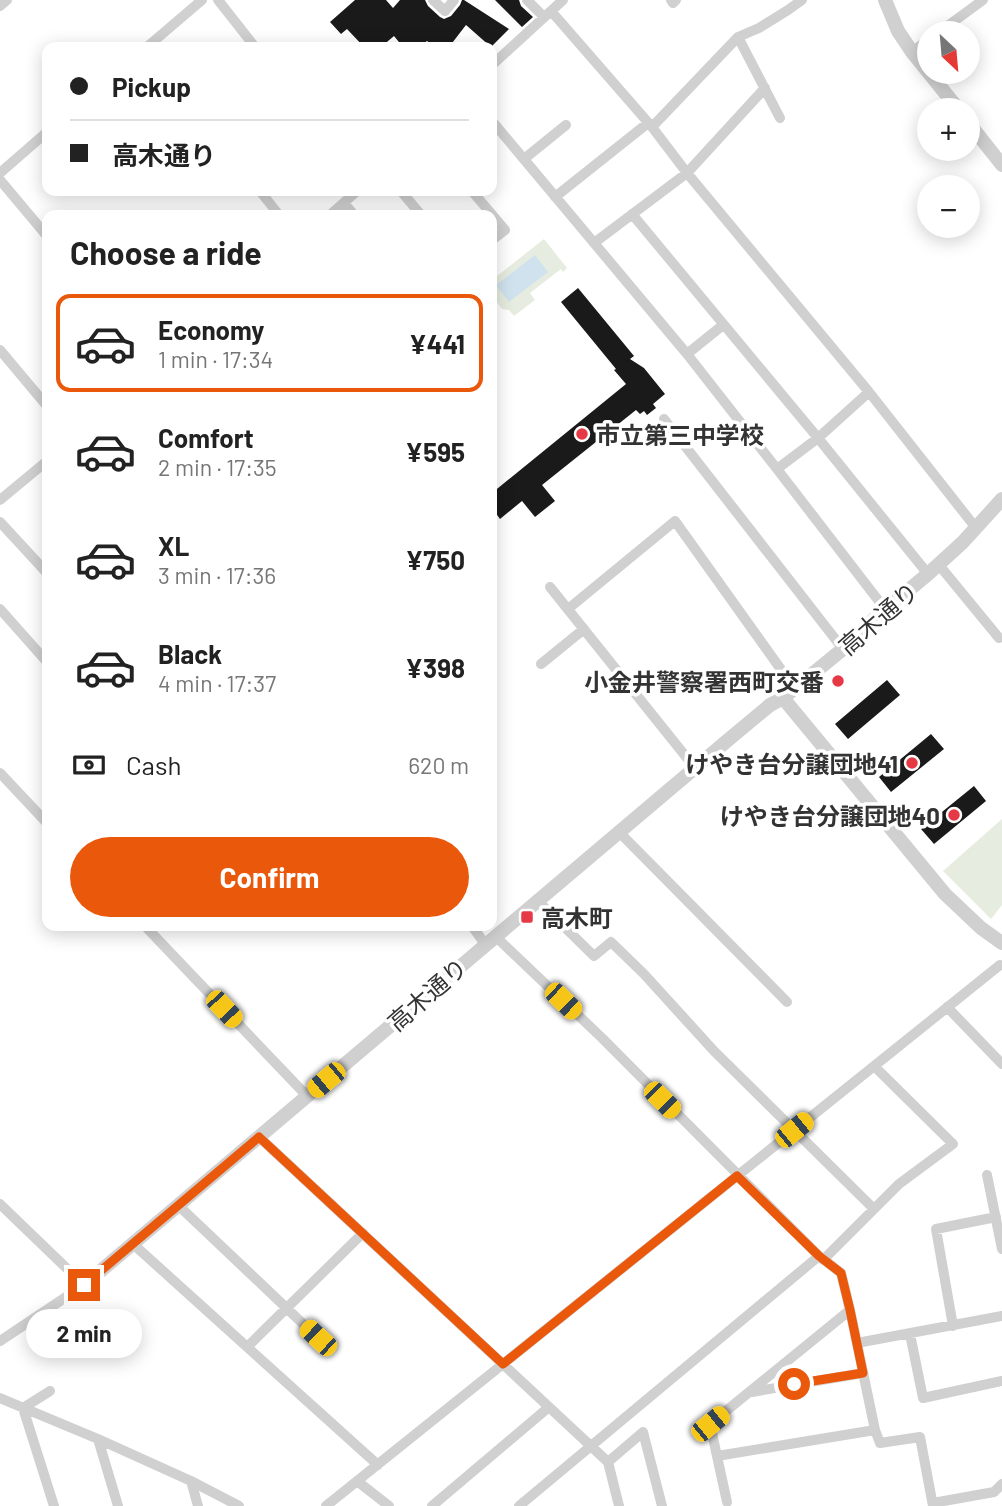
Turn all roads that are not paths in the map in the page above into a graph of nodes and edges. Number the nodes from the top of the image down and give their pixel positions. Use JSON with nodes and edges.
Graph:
{"nodes":[{"id":1,"x":202,"y":0,"type":"edge"},
{"id":2,"x":218,"y":0,"type":"edge"},
{"id":3,"x":433,"y":0,"type":"edge"},
{"id":4,"x":454,"y":0,"type":"edge"},
{"id":5,"x":527,"y":0,"type":"edge"},
{"id":6,"x":563,"y":0,"type":"edge"},
{"id":7,"x":671,"y":0,"type":"edge"},
{"id":8,"x":677,"y":0,"type":"edge"},
{"id":9,"x":802,"y":0,"type":"edge"},
{"id":10,"x":885,"y":0,"type":"edge"},
{"id":11,"x":983,"y":0,"type":"edge"},
{"id":12,"x":547,"y":14,"type":"junction"},
{"id":13,"x":954,"y":21,"type":"edge"},
{"id":14,"x":738,"y":37,"type":"junction"},
{"id":15,"x":153,"y":42,"type":"edge"},
{"id":16,"x":251,"y":42,"type":"edge"},
{"id":17,"x":917,"y":48,"type":"edge"},
{"id":18,"x":912,"y":52,"type":"junction"},
{"id":19,"x":497,"y":60,"type":"edge"},
{"id":20,"x":765,"y":88,"type":"junction"},
{"id":21,"x":948,"y":98,"type":"edge"},
{"id":22,"x":780,"y":118,"type":"dead end"},
{"id":23,"x":566,"y":125,"type":"dead end"},
{"id":24,"x":650,"y":125,"type":"junction"},
{"id":25,"x":497,"y":127,"type":"edge"},
{"id":26,"x":42,"y":136,"type":"edge"},
{"id":27,"x":980,"y":137,"type":"edge"},
{"id":28,"x":524,"y":159,"type":"junction"},
{"id":29,"x":1002,"y":165,"type":"edge"},
{"id":30,"x":0,"y":173,"type":"edge"},
{"id":31,"x":687,"y":173,"type":"junction"},
{"id":32,"x":0,"y":180,"type":"edge"},
{"id":33,"x":264,"y":196,"type":"edge"},
{"id":34,"x":352,"y":196,"type":"edge"},
{"id":35,"x":405,"y":196,"type":"edge"},
{"id":36,"x":476,"y":196,"type":"edge"},
{"id":37,"x":555,"y":197,"type":"junction"},
{"id":38,"x":344,"y":203,"type":"junction"},
{"id":39,"x":275,"y":210,"type":"edge"},
{"id":40,"x":336,"y":210,"type":"edge"},
{"id":41,"x":350,"y":210,"type":"edge"},
{"id":42,"x":417,"y":210,"type":"edge"},
{"id":43,"x":488,"y":210,"type":"edge"},
{"id":44,"x":632,"y":214,"type":"junction"},
{"id":45,"x":497,"y":220,"type":"edge"},
{"id":46,"x":42,"y":230,"type":"edge"},
{"id":47,"x":497,"y":236,"type":"edge"},
{"id":48,"x":594,"y":243,"type":"junction"},
{"id":49,"x":723,"y":326,"type":"junction"},
{"id":50,"x":0,"y":349,"type":"edge"},
{"id":51,"x":687,"y":354,"type":"junction"},
{"id":52,"x":869,"y":392,"type":"junction"},
{"id":53,"x":42,"y":400,"type":"edge"},
{"id":54,"x":664,"y":419,"type":"dead end"},
{"id":55,"x":818,"y":438,"type":"junction"},
{"id":56,"x":42,"y":465,"type":"edge"},
{"id":57,"x":777,"y":469,"type":"junction"},
{"id":58,"x":0,"y":500,"type":"edge"},
{"id":59,"x":1001,"y":504,"type":"edge"},
{"id":60,"x":0,"y":522,"type":"edge"},
{"id":61,"x":976,"y":528,"type":"junction"},
{"id":62,"x":42,"y":568,"type":"edge"},
{"id":63,"x":934,"y":569,"type":"junction"},
{"id":64,"x":550,"y":587,"type":"dead end"},
{"id":65,"x":0,"y":609,"type":"edge"},
{"id":66,"x":568,"y":609,"type":"junction"},
{"id":67,"x":885,"y":609,"type":"junction"},
{"id":68,"x":584,"y":629,"type":"junction"},
{"id":69,"x":999,"y":638,"type":"dead end"},
{"id":70,"x":843,"y":649,"type":"junction"},
{"id":71,"x":42,"y":656,"type":"edge"},
{"id":72,"x":541,"y":664,"type":"dead end"},
{"id":73,"x":795,"y":688,"type":"junction"},
{"id":74,"x":783,"y":698,"type":"junction"},
{"id":75,"x":695,"y":768,"type":"junction"},
{"id":76,"x":0,"y":773,"type":"edge"},
{"id":77,"x":42,"y":818,"type":"edge"},
{"id":78,"x":619,"y":832,"type":"junction"},
{"id":79,"x":538,"y":901,"type":"junction"},
{"id":80,"x":150,"y":931,"type":"edge"},
{"id":81,"x":478,"y":931,"type":"edge"},
{"id":82,"x":490,"y":940,"type":"junction"},
{"id":83,"x":1002,"y":943,"type":"edge"},
{"id":84,"x":1000,"y":965,"type":"edge"},
{"id":85,"x":787,"y":1002,"type":"dead end"},
{"id":86,"x":947,"y":1007,"type":"junction"},
{"id":87,"x":1002,"y":1063,"type":"edge"},
{"id":88,"x":874,"y":1066,"type":"junction"},
{"id":89,"x":307,"y":1096,"type":"junction"},
{"id":90,"x":794,"y":1130,"type":"junction"},
{"id":91,"x":259,"y":1137,"type":"junction"},
{"id":92,"x":987,"y":1175,"type":"dead end"},
{"id":93,"x":737,"y":1176,"type":"junction"},
{"id":94,"x":0,"y":1203,"type":"edge"},
{"id":95,"x":178,"y":1206,"type":"junction"},
{"id":96,"x":874,"y":1209,"type":"junction"},
{"id":97,"x":996,"y":1217,"type":"junction"},
{"id":98,"x":363,"y":1233,"type":"junction"},
{"id":99,"x":133,"y":1244,"type":"junction"},
{"id":100,"x":1002,"y":1249,"type":"edge"},
{"id":101,"x":821,"y":1258,"type":"junction"},
{"id":102,"x":84,"y":1285,"type":"junction"},
{"id":103,"x":287,"y":1308,"type":"junction"},
{"id":104,"x":850,"y":1310,"type":"junction"},
{"id":105,"x":1002,"y":1316,"type":"edge"},
{"id":106,"x":953,"y":1326,"type":"junction"},
{"id":107,"x":910,"y":1334,"type":"junction"},
{"id":108,"x":318,"y":1338,"type":"dead end"},
{"id":109,"x":0,"y":1341,"type":"edge"},
{"id":110,"x":857,"y":1343,"type":"junction"},
{"id":111,"x":247,"y":1347,"type":"junction"},
{"id":112,"x":503,"y":1364,"type":"junction"},
{"id":113,"x":863,"y":1373,"type":"junction"},
{"id":114,"x":1002,"y":1381,"type":"edge"},
{"id":115,"x":50,"y":1391,"type":"dead end"},
{"id":116,"x":749,"y":1392,"type":"junction"},
{"id":117,"x":0,"y":1398,"type":"edge"},
{"id":118,"x":549,"y":1407,"type":"junction"},
{"id":119,"x":23,"y":1408,"type":"junction"},
{"id":120,"x":874,"y":1430,"type":"junction"},
{"id":121,"x":98,"y":1439,"type":"junction"},
{"id":122,"x":591,"y":1446,"type":"junction"},
{"id":123,"x":717,"y":1456,"type":"junction"},
{"id":124,"x":608,"y":1462,"type":"junction"},
{"id":125,"x":377,"y":1465,"type":"junction"},
{"id":126,"x":191,"y":1481,"type":"junction"},
{"id":127,"x":358,"y":1481,"type":"junction"},
{"id":128,"x":1002,"y":1484,"type":"edge"},
{"id":129,"x":727,"y":1502,"type":"dead end"},
{"id":130,"x":933,"y":1505,"type":"edge"},
{"id":131,"x":54,"y":1506,"type":"edge"},
{"id":132,"x":118,"y":1506,"type":"edge"},
{"id":133,"x":198,"y":1506,"type":"edge"},
{"id":134,"x":239,"y":1506,"type":"edge"},
{"id":135,"x":326,"y":1506,"type":"edge"},
{"id":136,"x":389,"y":1506,"type":"edge"},
{"id":137,"x":432,"y":1506,"type":"edge"},
{"id":138,"x":519,"y":1506,"type":"edge"},
{"id":139,"x":619,"y":1506,"type":"edge"},
{"id":140,"x":662,"y":1506,"type":"edge"}],
"edges":[{"from":1,"to":15,"type":"street"},
{"from":2,"to":16,"type":"street"},
{"from":3,"to":4,"type":"street"},
{"from":5,"to":12,"type":"street"},
{"from":6,"to":12,"type":"street"},
{"from":7,"to":8,"type":"street"},
{"from":9,"to":14,"type":"street"},
{"from":10,"to":18,"type":"street"},
{"from":11,"to":13,"type":"street"},
{"from":12,"to":19,"type":"street"},
{"from":12,"to":24,"type":"street"},
{"from":14,"to":20,"type":"street"},
{"from":14,"to":24,"type":"street"},
{"from":17,"to":18,"type":"street"},
{"from":18,"to":21,"type":"street"},
{"from":20,"to":22,"type":"street"},
{"from":20,"to":31,"type":"street"},
{"from":23,"to":28,"type":"street"},
{"from":24,"to":31,"type":"street"},
{"from":24,"to":37,"type":"street"},
{"from":25,"to":28,"type":"street"},
{"from":26,"to":30,"type":"street"},
{"from":27,"to":29,"type":"street"},
{"from":28,"to":37,"type":"street"},
{"from":31,"to":44,"type":"street"},
{"from":31,"to":52,"type":"street"},
{"from":32,"to":46,"type":"street"},
{"from":33,"to":39,"type":"street"},
{"from":34,"to":38,"type":"street"},
{"from":35,"to":42,"type":"street"},
{"from":36,"to":43,"type":"street"},
{"from":37,"to":48,"type":"street"},
{"from":38,"to":40,"type":"street"},
{"from":38,"to":41,"type":"street"},
{"from":44,"to":48,"type":"street"},
{"from":44,"to":49,"type":"street"},
{"from":45,"to":47,"type":"street"},
{"from":48,"to":51,"type":"street"},
{"from":49,"to":51,"type":"street"},
{"from":49,"to":55,"type":"street"},
{"from":50,"to":53,"type":"street"},
{"from":51,"to":57,"type":"street"},
{"from":52,"to":55,"type":"street"},
{"from":52,"to":61,"type":"street"},
{"from":54,"to":70,"type":"street"},
{"from":55,"to":57,"type":"street"},
{"from":55,"to":63,"type":"street"},
{"from":56,"to":58,"type":"street"},
{"from":57,"to":67,"type":"street"},
{"from":59,"to":61,"type":"street","name":"高木通り"},
{"from":60,"to":62,"type":"street"},
{"from":61,"to":63,"type":"street","name":"高木通り"},
{"from":63,"to":67,"type":"street","name":"高木通り"},
{"from":63,"to":69,"type":"street"},
{"from":64,"to":66,"type":"street"},
{"from":65,"to":71,"type":"street"},
{"from":66,"to":68,"type":"street"},
{"from":66,"to":73,"type":"street"},
{"from":67,"to":70,"type":"street","name":"高木通り"},
{"from":68,"to":72,"type":"street"},
{"from":68,"to":75,"type":"street"},
{"from":70,"to":73,"type":"street","name":"高木通り"},
{"from":73,"to":74,"type":"street","name":"高木通り"},
{"from":74,"to":75,"type":"street","name":"高木通り"},
{"from":74,"to":83,"type":"street"},
{"from":75,"to":78,"type":"street","name":"高木通り"},
{"from":76,"to":77,"type":"street"},
{"from":78,"to":79,"type":"street","name":"高木通り"},
{"from":78,"to":85,"type":"street"},
{"from":79,"to":82,"type":"street","name":"高木通り"},
{"from":79,"to":90,"type":"street"},
{"from":80,"to":89,"type":"street"},
{"from":81,"to":82,"type":"street"},
{"from":82,"to":89,"type":"street","name":"高木通り"},
{"from":82,"to":93,"type":"street"},
{"from":84,"to":86,"type":"street"},
{"from":86,"to":87,"type":"street"},
{"from":86,"to":88,"type":"street"},
{"from":88,"to":90,"type":"street"},
{"from":88,"to":96,"type":"street"},
{"from":89,"to":91,"type":"street","name":"高木通り"},
{"from":90,"to":93,"type":"street"},
{"from":90,"to":96,"type":"street"},
{"from":91,"to":95,"type":"street","name":"高木通り"},
{"from":91,"to":98,"type":"street"},
{"from":92,"to":97,"type":"street"},
{"from":93,"to":101,"type":"street"},
{"from":93,"to":112,"type":"street"},
{"from":94,"to":102,"type":"street"},
{"from":95,"to":99,"type":"street","name":"高木通り"},
{"from":95,"to":103,"type":"street"},
{"from":96,"to":101,"type":"street"},
{"from":97,"to":100,"type":"street"},
{"from":97,"to":106,"type":"street"},
{"from":98,"to":103,"type":"street"},
{"from":98,"to":112,"type":"street"},
{"from":99,"to":102,"type":"street","name":"高木通り"},
{"from":99,"to":111,"type":"street"},
{"from":101,"to":104,"type":"street"},
{"from":101,"to":122,"type":"street"},
{"from":102,"to":109,"type":"street","name":"高木通り"},
{"from":103,"to":108,"type":"street"},
{"from":103,"to":111,"type":"street"},
{"from":104,"to":110,"type":"street"},
{"from":104,"to":116,"type":"street"},
{"from":105,"to":106,"type":"street"},
{"from":106,"to":107,"type":"street"},
{"from":107,"to":110,"type":"street"},
{"from":107,"to":114,"type":"street"},
{"from":110,"to":113,"type":"street"},
{"from":111,"to":125,"type":"street"},
{"from":112,"to":118,"type":"street"},
{"from":112,"to":125,"type":"street"},
{"from":113,"to":116,"type":"street"},
{"from":113,"to":120,"type":"street"},
{"from":115,"to":119,"type":"street"},
{"from":116,"to":123,"type":"street"},
{"from":117,"to":119,"type":"street"},
{"from":118,"to":122,"type":"street"},
{"from":118,"to":137,"type":"street"},
{"from":119,"to":121,"type":"street"},
{"from":119,"to":131,"type":"street"},
{"from":120,"to":123,"type":"street"},
{"from":120,"to":130,"type":"street"},
{"from":121,"to":126,"type":"street"},
{"from":121,"to":132,"type":"street"},
{"from":122,"to":124,"type":"street"},
{"from":122,"to":138,"type":"street"},
{"from":123,"to":129,"type":"street"},
{"from":124,"to":139,"type":"street"},
{"from":124,"to":140,"type":"street"},
{"from":125,"to":127,"type":"street"},
{"from":126,"to":133,"type":"street"},
{"from":126,"to":134,"type":"street"},
{"from":127,"to":135,"type":"street"},
{"from":127,"to":136,"type":"street"},
{"from":128,"to":130,"type":"street"}]}
